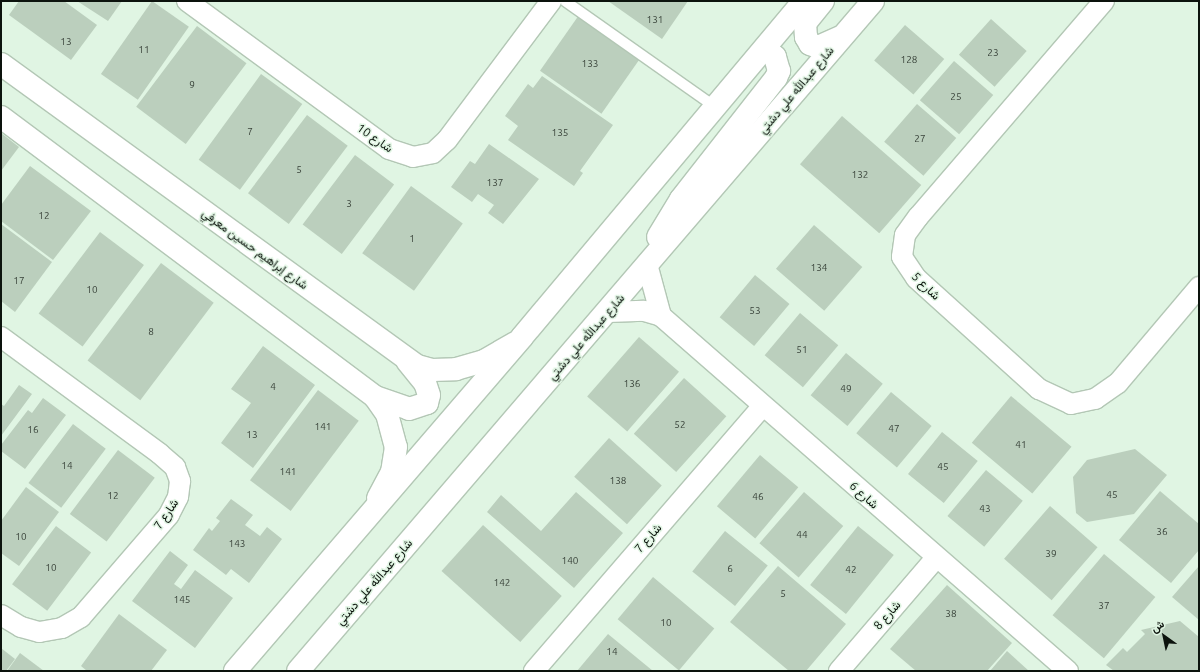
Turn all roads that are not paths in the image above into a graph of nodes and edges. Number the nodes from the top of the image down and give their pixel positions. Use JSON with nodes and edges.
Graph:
{"nodes":[{"id":1,"x":187,"y":1,"type":"edge"},
{"id":2,"x":551,"y":1,"type":"edge"},
{"id":3,"x":565,"y":1,"type":"edge"},
{"id":4,"x":804,"y":1,"type":"edge"},
{"id":5,"x":823,"y":1,"type":"edge"},
{"id":6,"x":873,"y":1,"type":"edge"},
{"id":7,"x":1104,"y":1,"type":"edge"},
{"id":8,"x":841,"y":37,"type":"junction"},
{"id":9,"x":765,"y":48,"type":"junction"},
{"id":10,"x":1,"y":64,"type":"edge"},
{"id":11,"x":715,"y":107,"type":"junction"},
{"id":12,"x":1,"y":117,"type":"edge"},
{"id":13,"x":647,"y":264,"type":"junction"},
{"id":14,"x":1199,"y":287,"type":"edge"},
{"id":15,"x":608,"y":312,"type":"junction"},
{"id":16,"x":661,"y":316,"type":"junction"},
{"id":17,"x":1,"y":337,"type":"edge"},
{"id":18,"x":522,"y":337,"type":"junction"},
{"id":19,"x":403,"y":357,"type":"junction"},
{"id":20,"x":375,"y":398,"type":"junction"},
{"id":21,"x":764,"y":406,"type":"junction"},
{"id":22,"x":368,"y":515,"type":"junction"},
{"id":23,"x":936,"y":558,"type":"junction"},
{"id":24,"x":1,"y":615,"type":"edge"},
{"id":25,"x":235,"y":671,"type":"edge"},
{"id":26,"x":298,"y":671,"type":"edge"},
{"id":27,"x":534,"y":671,"type":"edge"},
{"id":28,"x":839,"y":671,"type":"edge"},
{"id":29,"x":1068,"y":671,"type":"edge"}],
"edges":[{"from":1,"to":2,"type":"street","name":"شارع 10"},
{"from":3,"to":11,"type":"lane"},
{"from":4,"to":9,"type":"main road"},
{"from":5,"to":8,"type":"main road"},
{"from":6,"to":8,"type":"main road","name":"شارع عبدالله علي دشتي"},
{"from":7,"to":14,"type":"street","name":"شارع 5"},
{"from":8,"to":13,"type":"main road","name":"شارع عبدالله علي دشتي"},
{"from":9,"to":11,"type":"main road"},
{"from":9,"to":13,"type":"main road"},
{"from":10,"to":19,"type":"main road","name":"شارع إبراهيم حسين معرفي"},
{"from":11,"to":18,"type":"main road"},
{"from":12,"to":20,"type":"main road"},
{"from":13,"to":15,"type":"main road","name":"شارع عبدالله علي دشتي"},
{"from":13,"to":16,"type":"street"},
{"from":15,"to":16,"type":"street","name":"شارع 6"},
{"from":15,"to":26,"type":"main road","name":"شارع عبدالله علي دشتي"},
{"from":16,"to":21,"type":"street","name":"شارع 6"},
{"from":17,"to":24,"type":"street","name":"شارع 7"},
{"from":18,"to":19,"type":"main road","name":"شارع إبراهيم حسين معرفي"},
{"from":18,"to":22,"type":"main road"},
{"from":19,"to":20,"type":"main road"},
{"from":20,"to":22,"type":"main road"},
{"from":21,"to":23,"type":"street","name":"شارع 6"},
{"from":21,"to":27,"type":"street","name":"شارع 7"},
{"from":22,"to":25,"type":"main road"},
{"from":23,"to":28,"type":"street","name":"شارع 8"},
{"from":23,"to":29,"type":"street","name":"شارع 6"}]}
